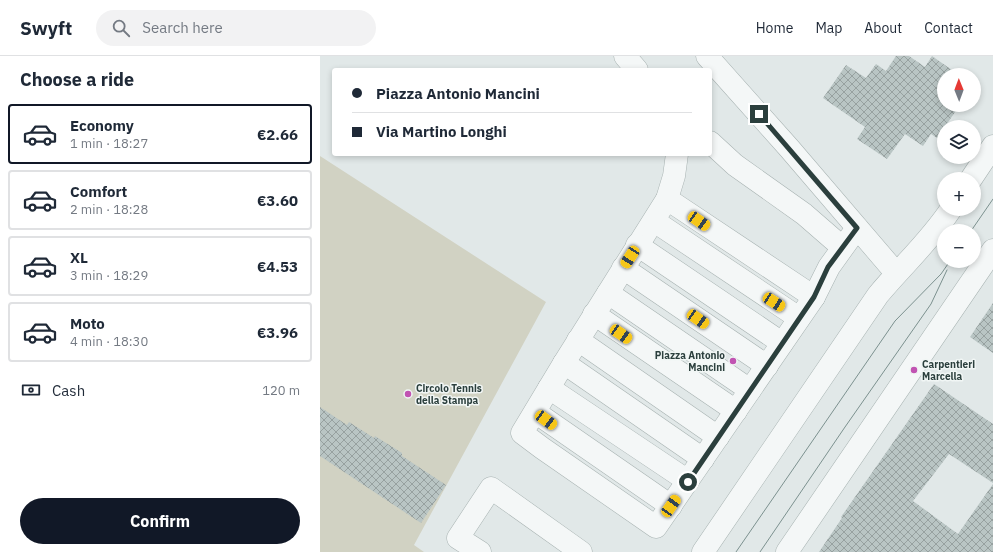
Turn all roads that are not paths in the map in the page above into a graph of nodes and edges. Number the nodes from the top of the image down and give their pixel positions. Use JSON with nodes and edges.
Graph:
{"nodes":[{"id":1,"x":625,"y":56,"type":"edge"},
{"id":2,"x":635,"y":68,"type":"edge"},
{"id":3,"x":712,"y":68,"type":"edge"},
{"id":4,"x":712,"y":144,"type":"edge"},
{"id":5,"x":993,"y":146,"type":"edge"},
{"id":6,"x":677,"y":156,"type":"edge"},
{"id":7,"x":976,"y":172,"type":"edge"},
{"id":8,"x":667,"y":199,"type":"junction"},
{"id":9,"x":946,"y":216,"type":"edge"},
{"id":10,"x":654,"y":221,"type":"junction"},
{"id":11,"x":857,"y":228,"type":"junction"},
{"id":12,"x":638,"y":245,"type":"junction"},
{"id":13,"x":842,"y":247,"type":"junction"},
{"id":14,"x":993,"y":250,"type":"edge"},
{"id":15,"x":623,"y":268,"type":"junction"},
{"id":16,"x":896,"y":273,"type":"junction"},
{"id":17,"x":608,"y":293,"type":"junction"},
{"id":18,"x":814,"y":297,"type":"junction"},
{"id":19,"x":594,"y":314,"type":"junction"},
{"id":20,"x":799,"y":318,"type":"junction"},
{"id":21,"x":578,"y":340,"type":"junction"},
{"id":22,"x":782,"y":343,"type":"junction"},
{"id":23,"x":564,"y":363,"type":"junction"},
{"id":24,"x":767,"y":366,"type":"junction"},
{"id":25,"x":549,"y":388,"type":"junction"},
{"id":26,"x":750,"y":390,"type":"junction"},
{"id":27,"x":736,"y":412,"type":"junction"},
{"id":28,"x":718,"y":437,"type":"junction"},
{"id":29,"x":703,"y":459,"type":"junction"},
{"id":30,"x":688,"y":482,"type":"junction"},
{"id":31,"x":480,"y":552,"type":"edge"},
{"id":32,"x":581,"y":552,"type":"edge"},
{"id":33,"x":703,"y":552,"type":"edge"},
{"id":34,"x":787,"y":552,"type":"edge"}],
"edges":[{"from":1,"to":2,"type":"street"},
{"from":3,"to":11,"type":"street"},
{"from":4,"to":13,"type":"street"},
{"from":5,"to":7,"type":"street"},
{"from":6,"to":8,"type":"street"},
{"from":8,"to":10,"type":"street"},
{"from":8,"to":18,"type":"street"},
{"from":9,"to":16,"type":"street"},
{"from":10,"to":12,"type":"street"},
{"from":10,"to":20,"type":"street"},
{"from":11,"to":13,"type":"street"},
{"from":11,"to":16,"type":"street"},
{"from":12,"to":15,"type":"street"},
{"from":12,"to":22,"type":"street"},
{"from":13,"to":18,"type":"street"},
{"from":14,"to":34,"type":"street"},
{"from":15,"to":17,"type":"street"},
{"from":15,"to":24,"type":"street"},
{"from":16,"to":33,"type":"street"},
{"from":17,"to":19,"type":"street"},
{"from":17,"to":26,"type":"street"},
{"from":18,"to":20,"type":"street"},
{"from":19,"to":21,"type":"street"},
{"from":19,"to":27,"type":"street"},
{"from":20,"to":22,"type":"street"},
{"from":21,"to":23,"type":"street"},
{"from":21,"to":28,"type":"street"},
{"from":22,"to":24,"type":"street"},
{"from":23,"to":25,"type":"street"},
{"from":23,"to":29,"type":"street"},
{"from":24,"to":26,"type":"street"},
{"from":25,"to":30,"type":"street"},
{"from":25,"to":30,"type":"street"},
{"from":26,"to":27,"type":"street"},
{"from":27,"to":28,"type":"street"},
{"from":28,"to":29,"type":"street"},
{"from":29,"to":30,"type":"street"},
{"from":31,"to":32,"type":"street"}]}
